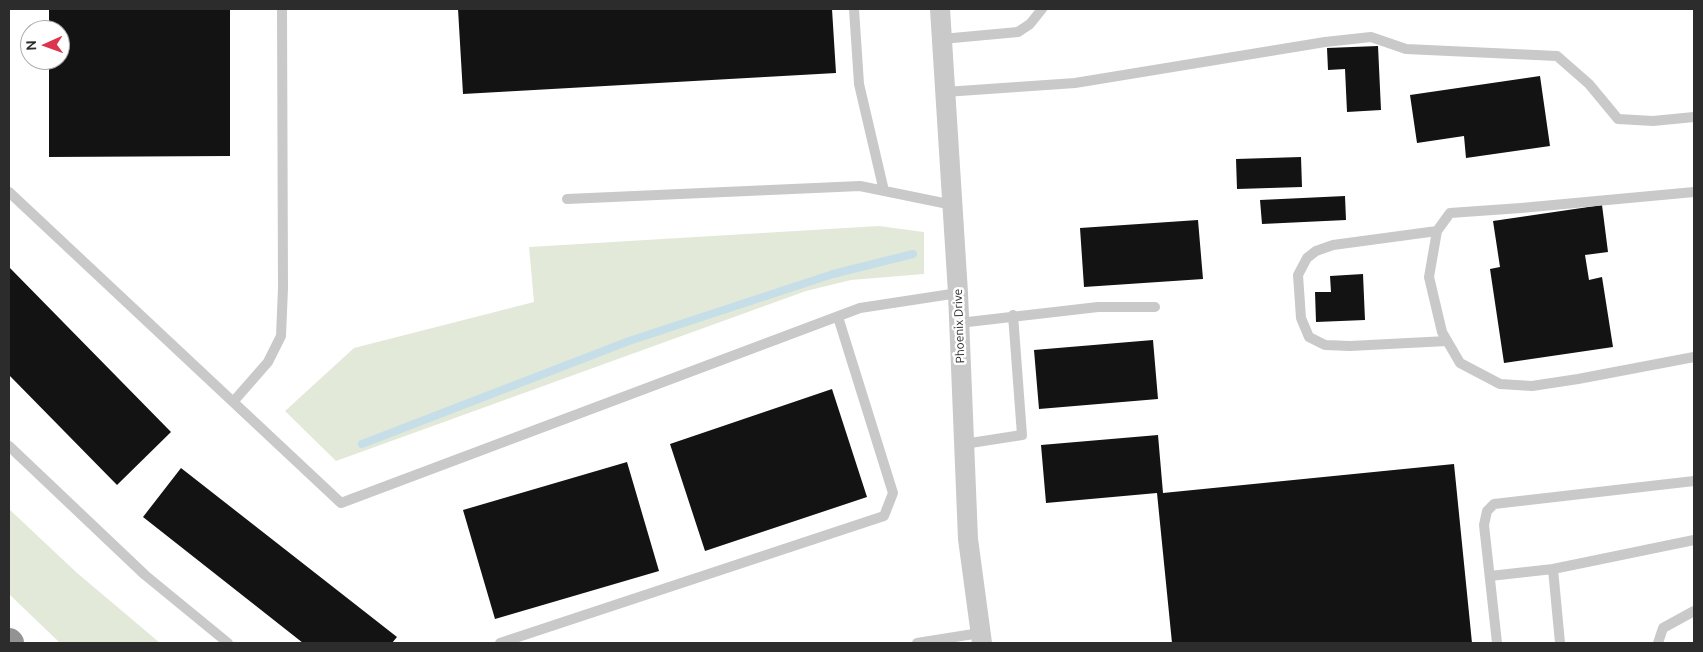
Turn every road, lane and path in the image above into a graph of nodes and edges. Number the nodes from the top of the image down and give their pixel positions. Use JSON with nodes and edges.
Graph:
{"nodes":[{"id":1,"x":282,"y":9,"type":"edge"},
{"id":2,"x":854,"y":9,"type":"edge"},
{"id":3,"x":940,"y":9,"type":"edge"},
{"id":4,"x":1042,"y":9,"type":"edge"},
{"id":5,"x":942,"y":39,"type":"junction"},
{"id":6,"x":946,"y":92,"type":"junction"},
{"id":7,"x":1694,"y":117,"type":"edge"},
{"id":8,"x":884,"y":191,"type":"junction"},
{"id":9,"x":9,"y":192,"type":"edge"},
{"id":10,"x":1694,"y":192,"type":"edge"},
{"id":11,"x":567,"y":199,"type":"dead end"},
{"id":12,"x":953,"y":205,"type":"junction"},
{"id":13,"x":1437,"y":231,"type":"junction"},
{"id":14,"x":958,"y":292,"type":"junction"},
{"id":15,"x":1155,"y":307,"type":"dead end"},
{"id":16,"x":1013,"y":315,"type":"junction"},
{"id":17,"x":838,"y":316,"type":"junction"},
{"id":18,"x":959,"y":323,"type":"junction"},
{"id":19,"x":1447,"y":341,"type":"junction"},
{"id":20,"x":1694,"y":357,"type":"edge"},
{"id":21,"x":233,"y":402,"type":"junction"},
{"id":22,"x":964,"y":444,"type":"junction"},
{"id":23,"x":9,"y":446,"type":"edge"},
{"id":24,"x":1694,"y":481,"type":"edge"},
{"id":25,"x":1694,"y":540,"type":"edge"},
{"id":26,"x":1553,"y":569,"type":"junction"},
{"id":27,"x":1490,"y":576,"type":"junction"},
{"id":28,"x":1694,"y":611,"type":"edge"},
{"id":29,"x":981,"y":638,"type":"edge"},
{"id":30,"x":228,"y":643,"type":"edge"},
{"id":31,"x":500,"y":643,"type":"edge"},
{"id":32,"x":917,"y":643,"type":"edge"},
{"id":33,"x":1497,"y":643,"type":"edge"},
{"id":34,"x":1560,"y":643,"type":"edge"},
{"id":35,"x":1658,"y":643,"type":"edge"}],
"edges":[{"from":1,"to":21,"type":"lane"},
{"from":2,"to":8,"type":"lane"},
{"from":3,"to":5,"type":"street","name":"Phoenix Drive"},
{"from":4,"to":5,"type":"lane"},
{"from":5,"to":6,"type":"street","name":"Phoenix Drive"},
{"from":6,"to":7,"type":"lane"},
{"from":6,"to":12,"type":"street","name":"Phoenix Drive"},
{"from":8,"to":11,"type":"lane"},
{"from":8,"to":12,"type":"lane"},
{"from":9,"to":21,"type":"lane"},
{"from":10,"to":13,"type":"lane"},
{"from":12,"to":14,"type":"street","name":"Phoenix Drive"},
{"from":13,"to":19,"type":"lane"},
{"from":13,"to":19,"type":"lane"},
{"from":14,"to":17,"type":"lane"},
{"from":14,"to":18,"type":"street","name":"Phoenix Drive"},
{"from":15,"to":16,"type":"lane"},
{"from":16,"to":18,"type":"lane"},
{"from":16,"to":22,"type":"lane"},
{"from":17,"to":21,"type":"lane"},
{"from":17,"to":31,"type":"lane"},
{"from":18,"to":22,"type":"street","name":"Phoenix Drive"},
{"from":19,"to":20,"type":"lane"},
{"from":22,"to":29,"type":"street","name":"Phoenix Drive"},
{"from":23,"to":30,"type":"lane"},
{"from":24,"to":27,"type":"lane"},
{"from":25,"to":26,"type":"lane"},
{"from":26,"to":27,"type":"lane"},
{"from":26,"to":34,"type":"lane"},
{"from":27,"to":33,"type":"lane"},
{"from":28,"to":35,"type":"lane"},
{"from":29,"to":32,"type":"lane"}]}
